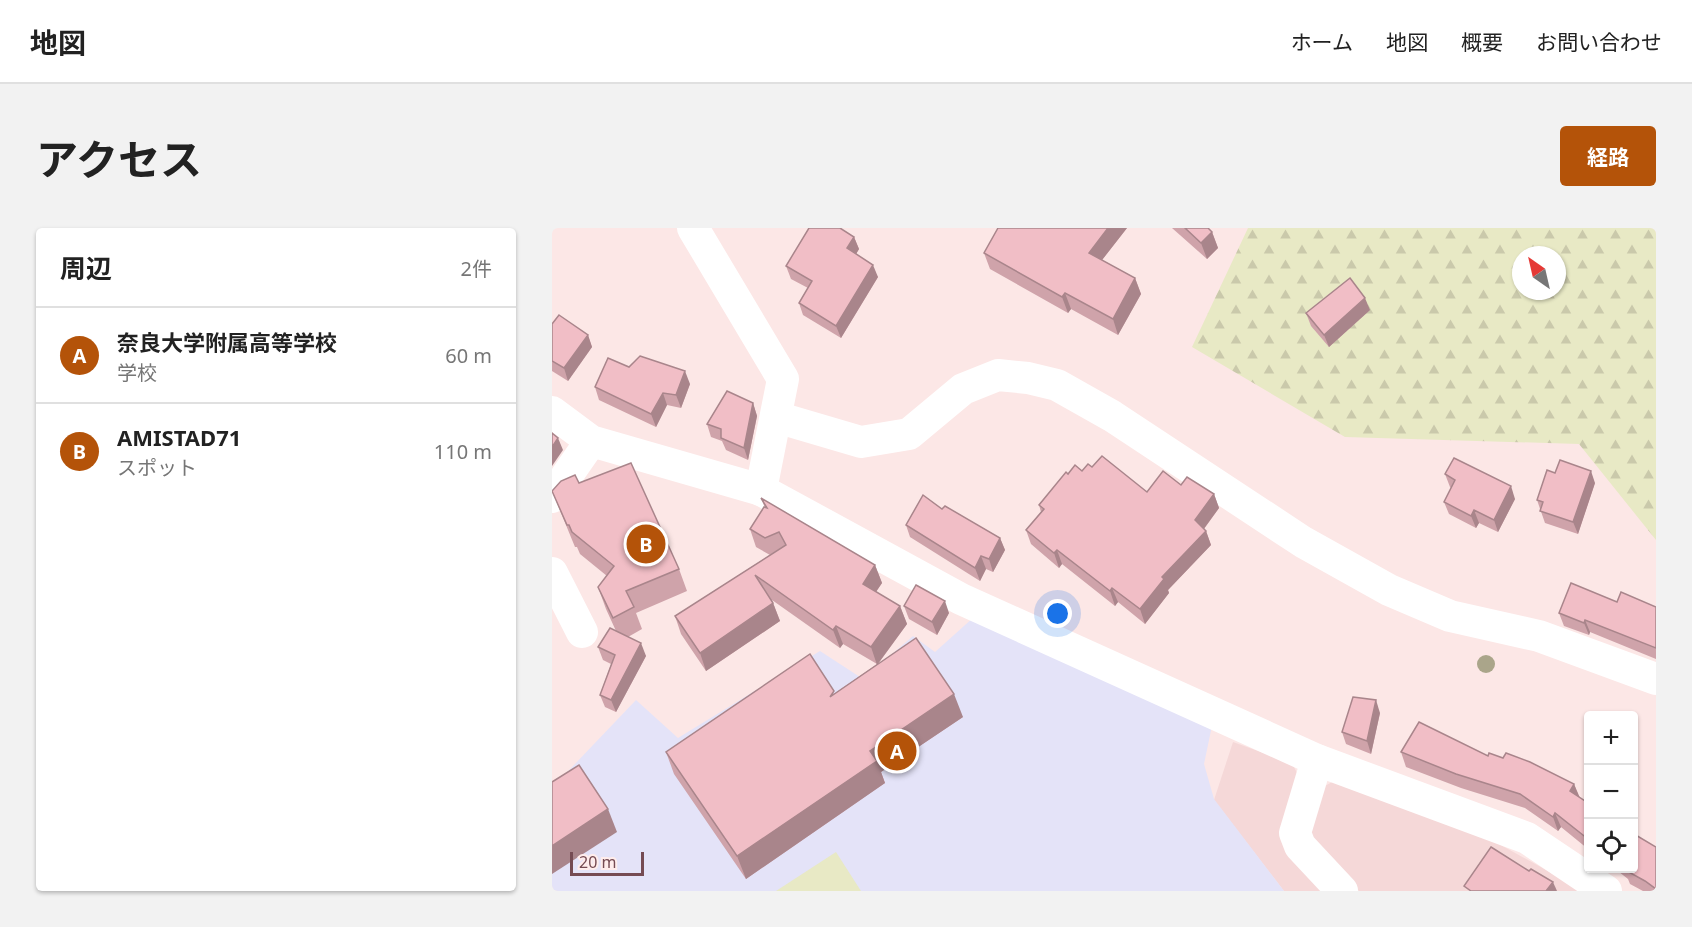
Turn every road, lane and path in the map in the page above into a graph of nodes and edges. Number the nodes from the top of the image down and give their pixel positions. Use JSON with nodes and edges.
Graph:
{"nodes":[{"id":1,"x":693,"y":228,"type":"edge"},
{"id":2,"x":552,"y":412,"type":"edge"},
{"id":3,"x":776,"y":417,"type":"junction"},
{"id":4,"x":591,"y":441,"type":"junction"},
{"id":5,"x":761,"y":490,"type":"junction"},
{"id":6,"x":552,"y":497,"type":"edge"},
{"id":7,"x":552,"y":573,"type":"edge"},
{"id":8,"x":582,"y":632,"type":"dead end"},
{"id":9,"x":1656,"y":679,"type":"edge"},
{"id":10,"x":1317,"y":760,"type":"junction"},
{"id":11,"x":1342,"y":891,"type":"edge"},
{"id":12,"x":1606,"y":891,"type":"edge"}],
"edges":[{"from":1,"to":3,"type":"street"},
{"from":2,"to":4,"type":"street"},
{"from":3,"to":5,"type":"street"},
{"from":3,"to":9,"type":"street"},
{"from":4,"to":5,"type":"street"},
{"from":4,"to":6,"type":"street"},
{"from":5,"to":10,"type":"street"},
{"from":7,"to":8,"type":"street"},
{"from":10,"to":11,"type":"street"},
{"from":10,"to":12,"type":"street"}]}
